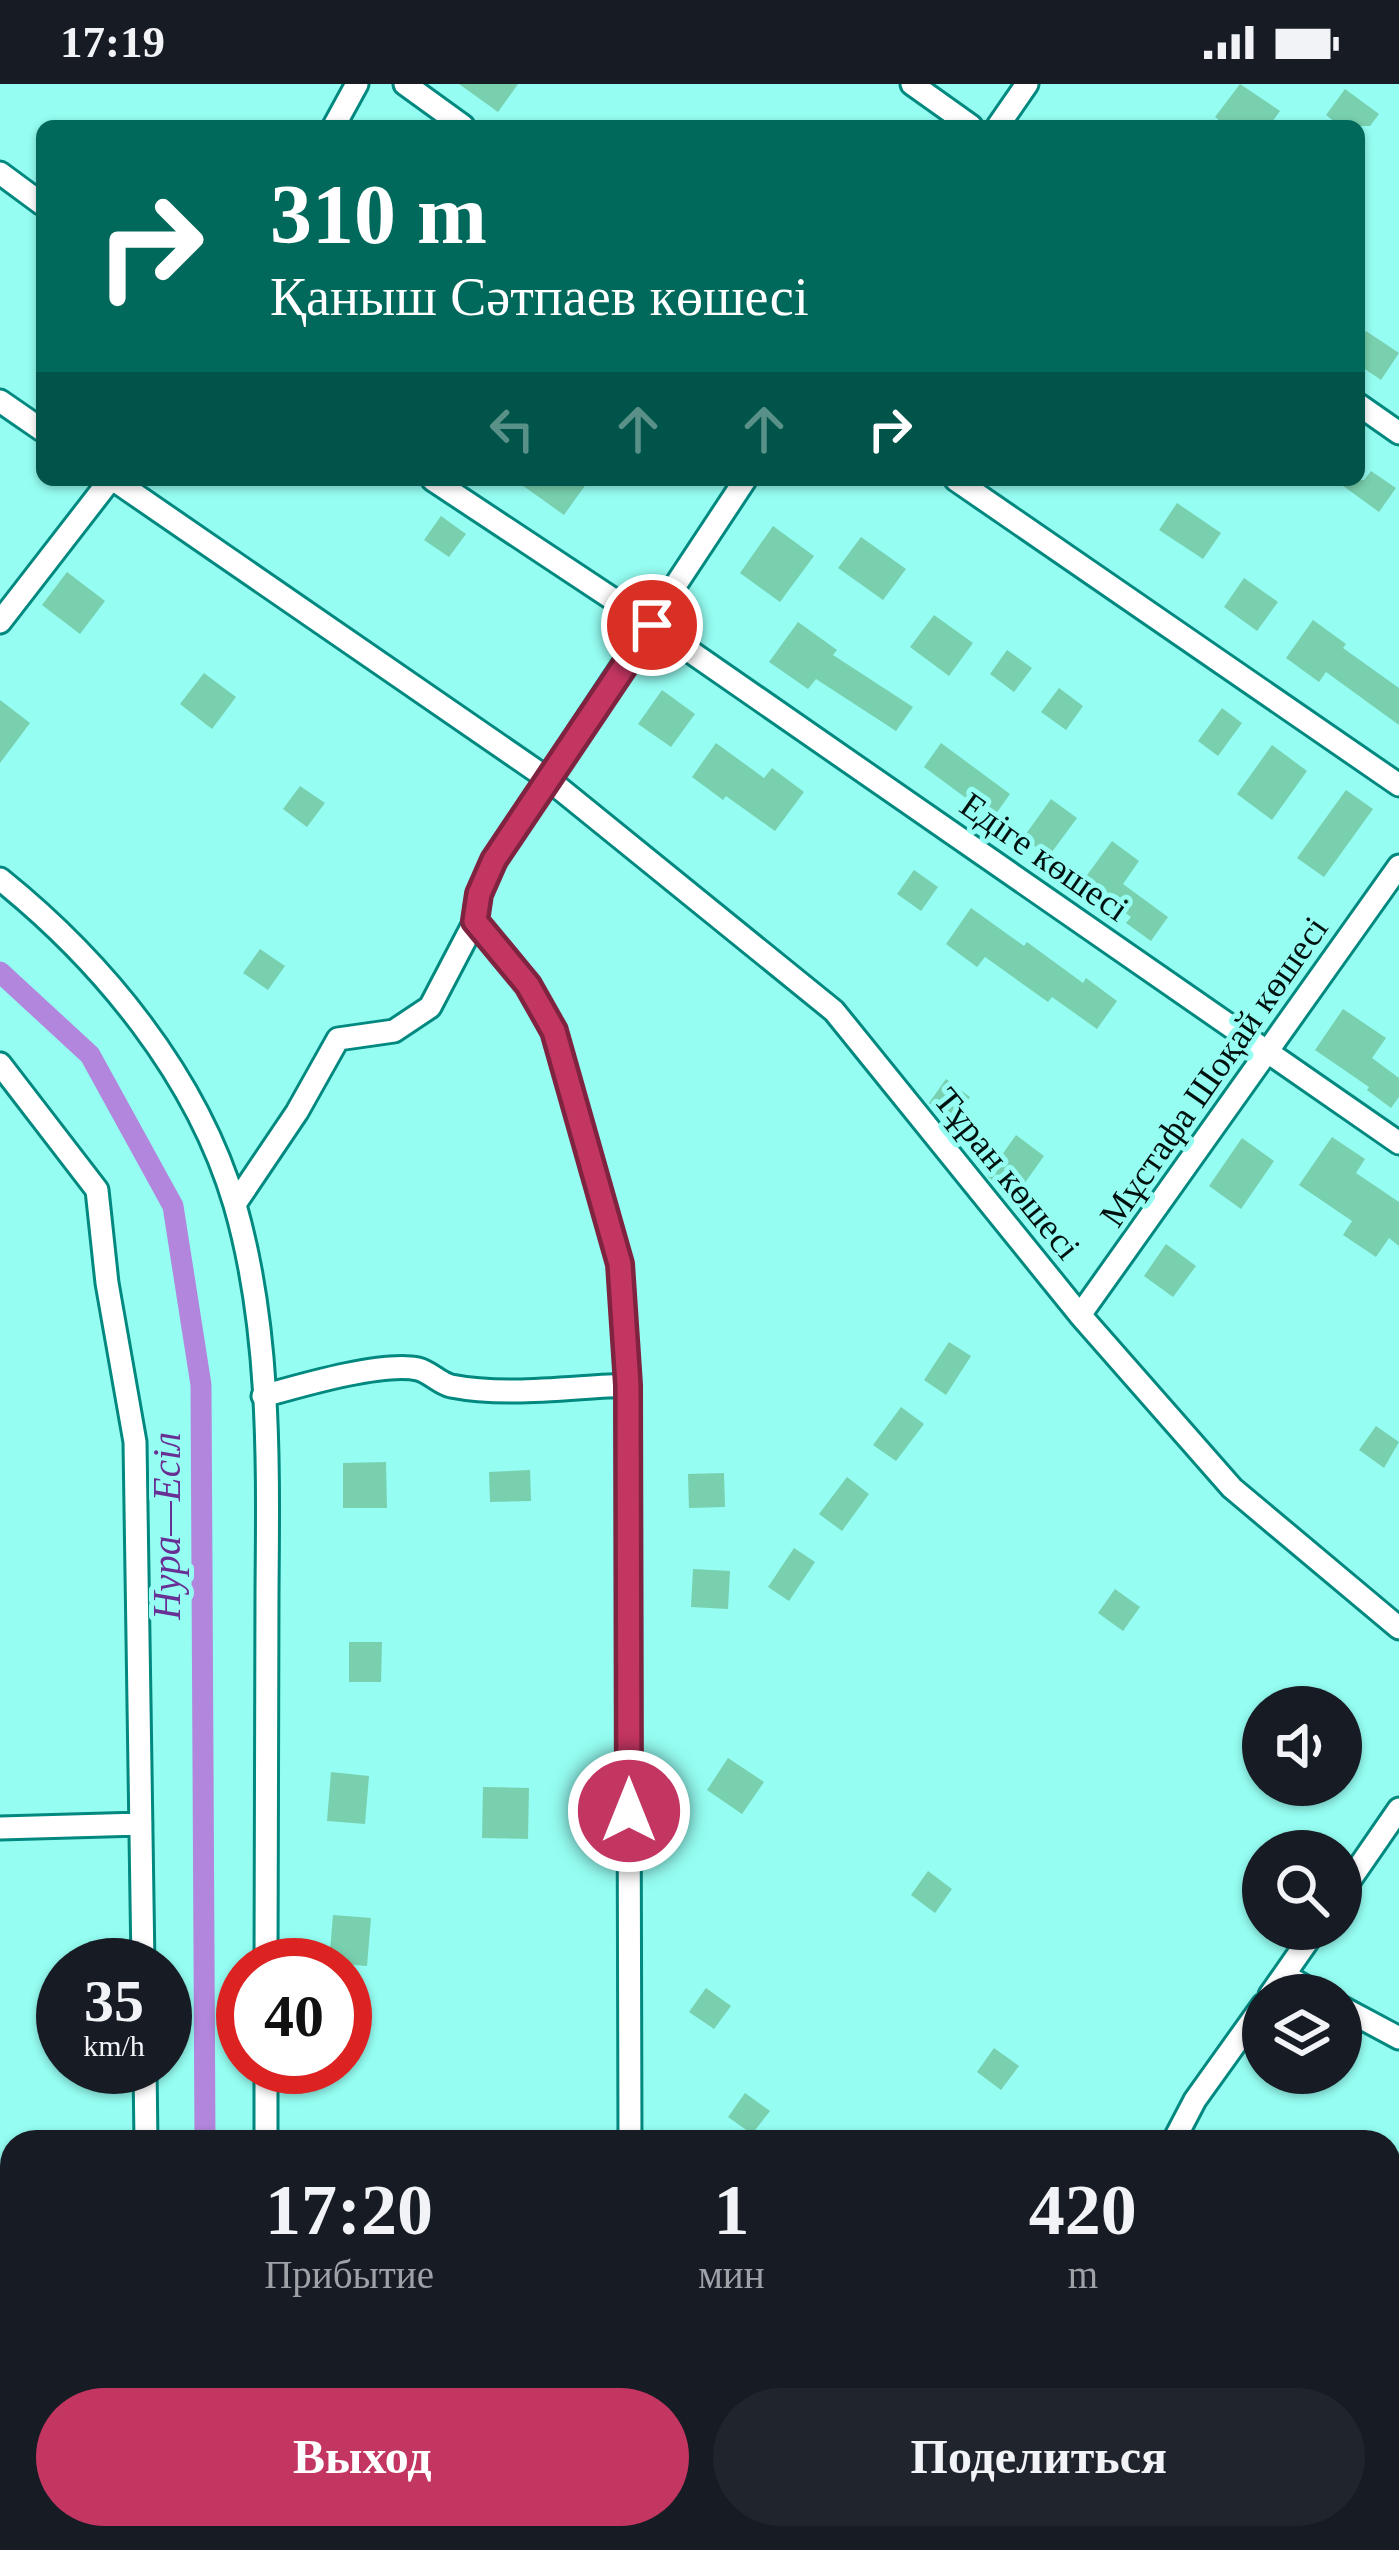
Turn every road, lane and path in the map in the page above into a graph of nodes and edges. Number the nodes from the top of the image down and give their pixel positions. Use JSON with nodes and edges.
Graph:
{"nodes":[{"id":1,"x":357,"y":84,"type":"edge"},
{"id":2,"x":405,"y":84,"type":"edge"},
{"id":3,"x":912,"y":84,"type":"edge"},
{"id":4,"x":1027,"y":84,"type":"edge"},
{"id":5,"x":337,"y":120,"type":"edge"},
{"id":6,"x":455,"y":120,"type":"edge"},
{"id":7,"x":962,"y":120,"type":"edge"},
{"id":8,"x":1002,"y":120,"type":"edge"},
{"id":9,"x":0,"y":172,"type":"edge"},
{"id":10,"x":36,"y":199,"type":"edge"},
{"id":11,"x":0,"y":401,"type":"edge"},
{"id":12,"x":1365,"y":409,"type":"edge"},
{"id":13,"x":36,"y":426,"type":"edge"},
{"id":14,"x":1399,"y":433,"type":"edge"},
{"id":15,"x":107,"y":486,"type":"edge"},
{"id":16,"x":121,"y":486,"type":"edge"},
{"id":17,"x":442,"y":486,"type":"edge"},
{"id":18,"x":741,"y":486,"type":"edge"},
{"id":19,"x":965,"y":486,"type":"edge"},
{"id":20,"x":0,"y":622,"type":"edge"},
{"id":21,"x":652,"y":625,"type":"junction"},
{"id":22,"x":548,"y":779,"type":"junction"},
{"id":23,"x":1399,"y":785,"type":"edge"},
{"id":24,"x":1399,"y":866,"type":"edge"},
{"id":25,"x":0,"y":879,"type":"edge"},
{"id":26,"x":475,"y":921,"type":"junction"},
{"id":27,"x":1270,"y":1052,"type":"junction"},
{"id":28,"x":0,"y":1064,"type":"edge"},
{"id":29,"x":1399,"y":1143,"type":"edge"},
{"id":30,"x":235,"y":1204,"type":"junction"},
{"id":31,"x":1080,"y":1315,"type":"junction"},
{"id":32,"x":628,"y":1385,"type":"junction"},
{"id":33,"x":263,"y":1396,"type":"junction"},
{"id":34,"x":1399,"y":1628,"type":"edge"},
{"id":35,"x":1399,"y":1809,"type":"edge"},
{"id":36,"x":141,"y":1823,"type":"junction"},
{"id":37,"x":0,"y":1828,"type":"edge"},
{"id":38,"x":1362,"y":1863,"type":"edge"},
{"id":39,"x":143,"y":1938,"type":"edge"},
{"id":40,"x":266,"y":1938,"type":"edge"},
{"id":41,"x":1362,"y":2018,"type":"edge"},
{"id":42,"x":1242,"y":2034,"type":"edge"},
{"id":43,"x":1399,"y":2038,"type":"edge"},
{"id":44,"x":145,"y":2094,"type":"edge"},
{"id":45,"x":266,"y":2094,"type":"edge"},
{"id":46,"x":146,"y":2130,"type":"edge"},
{"id":47,"x":266,"y":2130,"type":"edge"},
{"id":48,"x":631,"y":2130,"type":"edge"},
{"id":49,"x":1179,"y":2130,"type":"edge"}],
"edges":[{"from":1,"to":5,"type":"street"},
{"from":2,"to":6,"type":"street"},
{"from":3,"to":7,"type":"street"},
{"from":4,"to":8,"type":"street"},
{"from":9,"to":10,"type":"street"},
{"from":11,"to":13,"type":"street"},
{"from":12,"to":14,"type":"street"},
{"from":15,"to":20,"type":"street"},
{"from":16,"to":22,"type":"street","name":"Тұран көшесі"},
{"from":17,"to":21,"type":"street","name":"Едіге көшесі"},
{"from":18,"to":21,"type":"street"},
{"from":19,"to":23,"type":"street"},
{"from":21,"to":22,"type":"street"},
{"from":21,"to":27,"type":"street","name":"Едіге көшесі"},
{"from":22,"to":26,"type":"street"},
{"from":22,"to":31,"type":"street","name":"Тұран көшесі"},
{"from":24,"to":27,"type":"street","name":"Мұстафа Шоқай көшесі"},
{"from":25,"to":30,"type":"street"},
{"from":26,"to":30,"type":"street"},
{"from":26,"to":32,"type":"street"},
{"from":27,"to":29,"type":"street","name":"Едіге көшесі"},
{"from":27,"to":31,"type":"street","name":"Мұстафа Шоқай көшесі"},
{"from":28,"to":36,"type":"street"},
{"from":30,"to":33,"type":"street"},
{"from":31,"to":34,"type":"street","name":"Тұран көшесі"},
{"from":32,"to":33,"type":"street"},
{"from":32,"to":48,"type":"street"},
{"from":33,"to":40,"type":"street"},
{"from":35,"to":38,"type":"street"},
{"from":36,"to":37,"type":"street"},
{"from":36,"to":39,"type":"street"},
{"from":41,"to":43,"type":"street"},
{"from":42,"to":49,"type":"street"},
{"from":44,"to":46,"type":"street"},
{"from":45,"to":47,"type":"street"}]}
